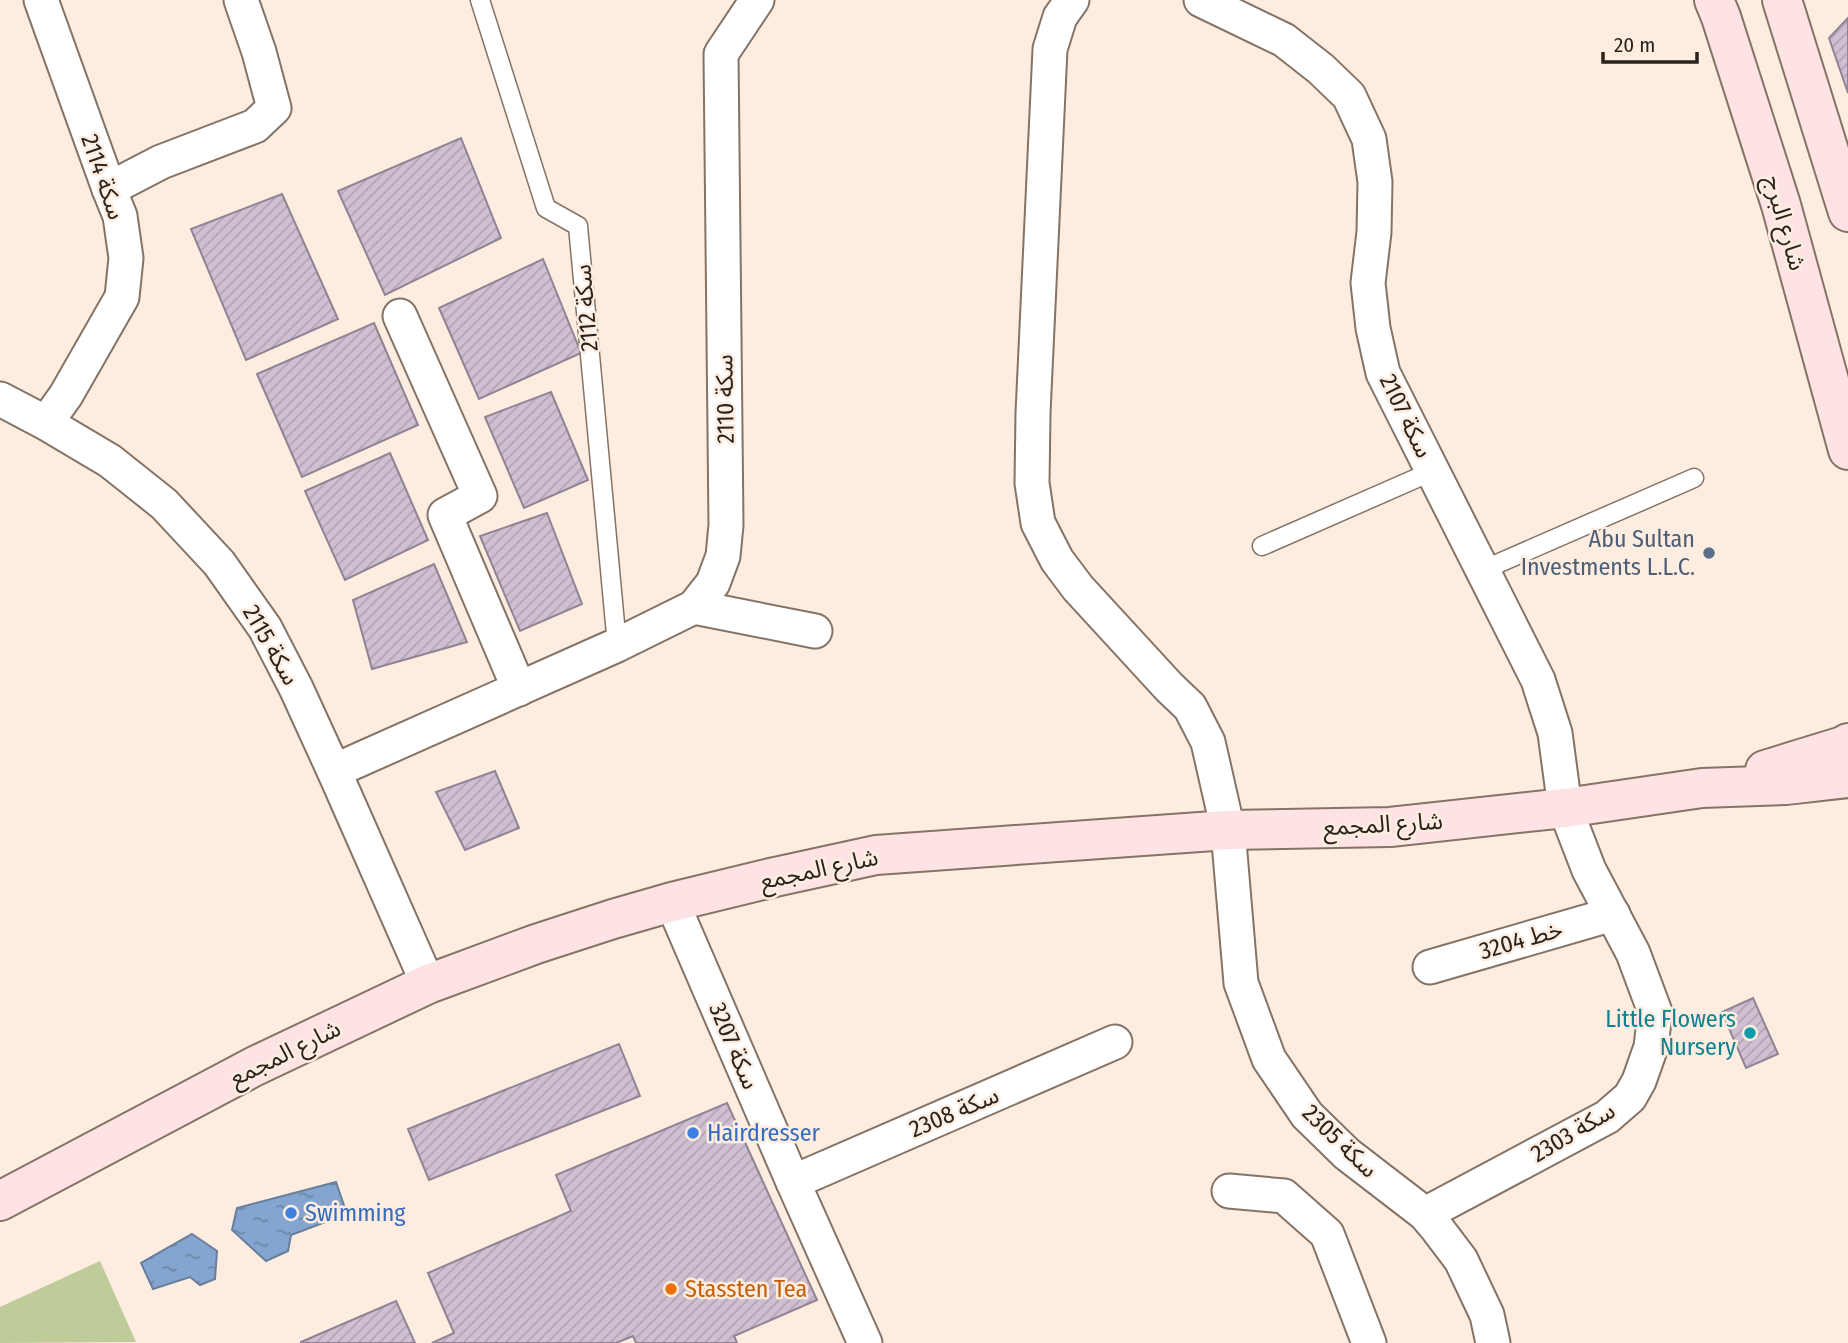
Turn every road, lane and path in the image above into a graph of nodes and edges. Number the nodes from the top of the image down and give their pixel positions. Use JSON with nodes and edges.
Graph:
{"nodes":[{"id":1,"x":41,"y":0,"type":"edge"},
{"id":2,"x":242,"y":0,"type":"edge"},
{"id":3,"x":480,"y":0,"type":"edge"},
{"id":4,"x":757,"y":0,"type":"edge"},
{"id":5,"x":1072,"y":0,"type":"edge"},
{"id":6,"x":1201,"y":0,"type":"edge"},
{"id":7,"x":1714,"y":0,"type":"edge"},
{"id":8,"x":1782,"y":0,"type":"edge"},
{"id":9,"x":109,"y":189,"type":"junction"},
{"id":10,"x":1848,"y":212,"type":"edge"},
{"id":11,"x":400,"y":316,"type":"dead end"},
{"id":12,"x":0,"y":399,"type":"edge"},
{"id":13,"x":46,"y":423,"type":"junction"},
{"id":14,"x":1848,"y":450,"type":"edge"},
{"id":15,"x":1433,"y":471,"type":"junction"},
{"id":16,"x":1694,"y":478,"type":"dead end"},
{"id":17,"x":1262,"y":546,"type":"dead end"},
{"id":18,"x":1483,"y":570,"type":"junction"},
{"id":19,"x":694,"y":607,"type":"junction"},
{"id":20,"x":815,"y":631,"type":"dead end"},
{"id":21,"x":617,"y":645,"type":"junction"},
{"id":22,"x":519,"y":690,"type":"junction"},
{"id":23,"x":1848,"y":743,"type":"edge"},
{"id":24,"x":334,"y":771,"type":"junction"},
{"id":25,"x":1848,"y":778,"type":"edge"},
{"id":26,"x":1702,"y":788,"type":"junction"},
{"id":27,"x":1565,"y":808,"type":"junction"},
{"id":28,"x":1228,"y":830,"type":"junction"},
{"id":29,"x":672,"y":902,"type":"junction"},
{"id":30,"x":1613,"y":914,"type":"junction"},
{"id":31,"x":1430,"y":967,"type":"dead end"},
{"id":32,"x":428,"y":984,"type":"junction"},
{"id":33,"x":1115,"y":1042,"type":"dead end"},
{"id":34,"x":793,"y":1182,"type":"junction"},
{"id":35,"x":1229,"y":1191,"type":"dead end"},
{"id":36,"x":0,"y":1201,"type":"edge"},
{"id":37,"x":1425,"y":1214,"type":"junction"},
{"id":38,"x":865,"y":1343,"type":"edge"},
{"id":39,"x":1369,"y":1343,"type":"edge"},
{"id":40,"x":1493,"y":1343,"type":"edge"}],
"edges":[{"from":1,"to":9,"type":"street","name":"سكة 2114"},
{"from":2,"to":9,"type":"street"},
{"from":3,"to":21,"type":"lane","name":"سكة 2112"},
{"from":4,"to":19,"type":"street","name":"سكة 2110"},
{"from":5,"to":28,"type":"street"},
{"from":6,"to":15,"type":"street","name":"سكة 2107"},
{"from":7,"to":14,"type":"street","name":"شارع البرج"},
{"from":8,"to":10,"type":"street"},
{"from":9,"to":13,"type":"street","name":"سكة 2114"},
{"from":11,"to":22,"type":"street"},
{"from":12,"to":13,"type":"street","name":"سكة 2115"},
{"from":13,"to":24,"type":"street","name":"سكة 2115"},
{"from":15,"to":17,"type":"lane"},
{"from":15,"to":18,"type":"street","name":"سكة 2107"},
{"from":16,"to":18,"type":"lane"},
{"from":18,"to":27,"type":"street","name":"سكة 2107"},
{"from":19,"to":20,"type":"street"},
{"from":19,"to":21,"type":"street","name":"سكة 2110"},
{"from":21,"to":22,"type":"street","name":"سكة 2110"},
{"from":22,"to":24,"type":"street","name":"سكة 2110"},
{"from":23,"to":26,"type":"street","name":"شارع المجمع"},
{"from":24,"to":32,"type":"street","name":"سكة 2115"},
{"from":25,"to":26,"type":"street","name":"شارع المجمع"},
{"from":26,"to":27,"type":"street","name":"شارع المجمع"},
{"from":27,"to":28,"type":"street","name":"شارع المجمع"},
{"from":27,"to":30,"type":"street","name":"سكة 2303"},
{"from":28,"to":29,"type":"street","name":"شارع المجمع"},
{"from":28,"to":37,"type":"street","name":"سكة 2305"},
{"from":29,"to":32,"type":"street","name":"شارع المجمع"},
{"from":29,"to":34,"type":"street","name":"سكة 3207"},
{"from":30,"to":31,"type":"street","name":"3204 خط"},
{"from":30,"to":37,"type":"street","name":"سكة 2303"},
{"from":32,"to":36,"type":"street","name":"شارع المجمع"},
{"from":33,"to":34,"type":"street","name":"سكة 2308"},
{"from":34,"to":38,"type":"street","name":"سكة 3207"},
{"from":35,"to":39,"type":"street"},
{"from":37,"to":40,"type":"street","name":"سكة 2305"}]}
